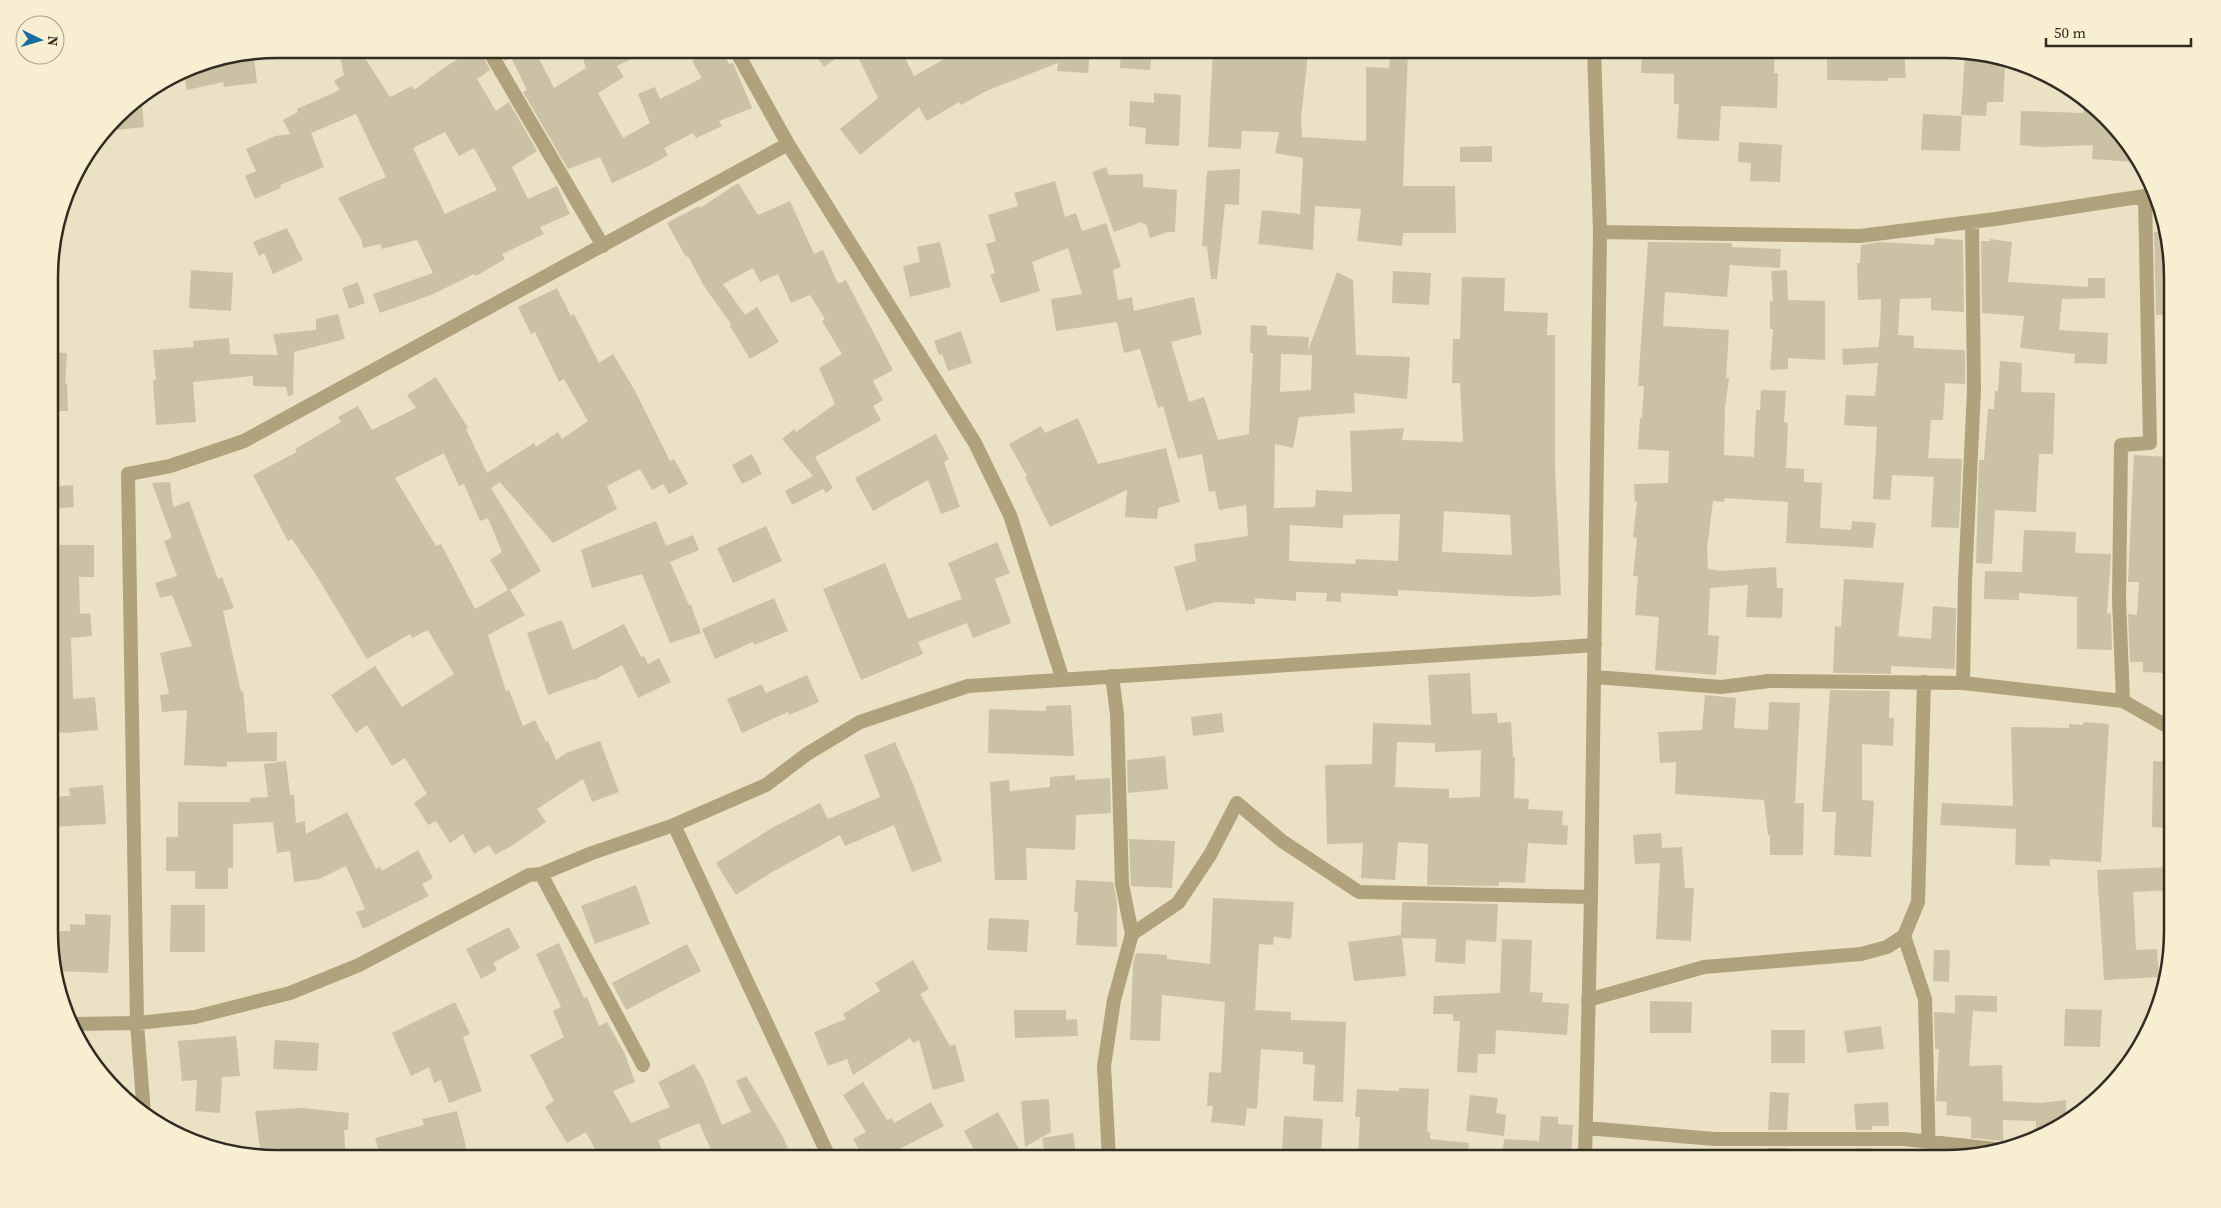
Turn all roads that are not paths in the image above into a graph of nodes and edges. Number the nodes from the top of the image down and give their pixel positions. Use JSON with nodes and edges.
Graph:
{"nodes":[{"id":1,"x":493,"y":58,"type":"edge"},
{"id":2,"x":740,"y":58,"type":"edge"},
{"id":3,"x":1594,"y":58,"type":"edge"},
{"id":4,"x":788,"y":144,"type":"junction"},
{"id":5,"x":2148,"y":195,"type":"edge"},
{"id":6,"x":1972,"y":222,"type":"junction"},
{"id":7,"x":1600,"y":232,"type":"junction"},
{"id":8,"x":603,"y":246,"type":"junction"},
{"id":9,"x":1595,"y":645,"type":"junction"},
{"id":10,"x":1112,"y":676,"type":"junction"},
{"id":11,"x":1594,"y":677,"type":"junction"},
{"id":12,"x":1063,"y":680,"type":"junction"},
{"id":13,"x":1924,"y":682,"type":"junction"},
{"id":14,"x":1963,"y":683,"type":"junction"},
{"id":15,"x":2123,"y":701,"type":"junction"},
{"id":16,"x":2164,"y":721,"type":"edge"},
{"id":17,"x":674,"y":825,"type":"junction"},
{"id":18,"x":541,"y":874,"type":"junction"},
{"id":19,"x":1591,"y":897,"type":"junction"},
{"id":20,"x":1132,"y":934,"type":"junction"},
{"id":21,"x":1904,"y":936,"type":"junction"},
{"id":22,"x":1588,"y":1000,"type":"junction"},
{"id":23,"x":137,"y":1023,"type":"junction"},
{"id":24,"x":78,"y":1024,"type":"edge"},
{"id":25,"x":643,"y":1065,"type":"dead end"},
{"id":26,"x":143,"y":1105,"type":"edge"},
{"id":27,"x":1586,"y":1128,"type":"junction"},
{"id":28,"x":1929,"y":1143,"type":"junction"},
{"id":29,"x":1980,"y":1148,"type":"edge"},
{"id":30,"x":826,"y":1150,"type":"edge"},
{"id":31,"x":1109,"y":1150,"type":"edge"},
{"id":32,"x":1585,"y":1150,"type":"edge"},
{"id":33,"x":1929,"y":1150,"type":"edge"}],
"edges":[{"from":1,"to":8,"type":"street"},
{"from":2,"to":4,"type":"street"},
{"from":3,"to":7,"type":"street"},
{"from":4,"to":8,"type":"street"},
{"from":4,"to":12,"type":"street"},
{"from":5,"to":6,"type":"street"},
{"from":5,"to":15,"type":"street"},
{"from":6,"to":7,"type":"street"},
{"from":6,"to":14,"type":"street"},
{"from":7,"to":9,"type":"street"},
{"from":8,"to":23,"type":"street"},
{"from":9,"to":10,"type":"street"},
{"from":9,"to":11,"type":"street"},
{"from":10,"to":12,"type":"street"},
{"from":10,"to":20,"type":"street"},
{"from":11,"to":13,"type":"street"},
{"from":11,"to":19,"type":"street"},
{"from":12,"to":17,"type":"street"},
{"from":13,"to":14,"type":"street"},
{"from":13,"to":21,"type":"street"},
{"from":14,"to":15,"type":"street"},
{"from":15,"to":16,"type":"street"},
{"from":17,"to":18,"type":"street"},
{"from":17,"to":30,"type":"street"},
{"from":18,"to":23,"type":"street"},
{"from":18,"to":25,"type":"street"},
{"from":19,"to":20,"type":"street"},
{"from":19,"to":22,"type":"street"},
{"from":20,"to":31,"type":"street"},
{"from":21,"to":22,"type":"street"},
{"from":21,"to":28,"type":"street"},
{"from":22,"to":27,"type":"street"},
{"from":23,"to":24,"type":"street"},
{"from":23,"to":26,"type":"street"},
{"from":27,"to":28,"type":"street"},
{"from":27,"to":32,"type":"street"},
{"from":28,"to":29,"type":"street"},
{"from":28,"to":33,"type":"street"}]}
